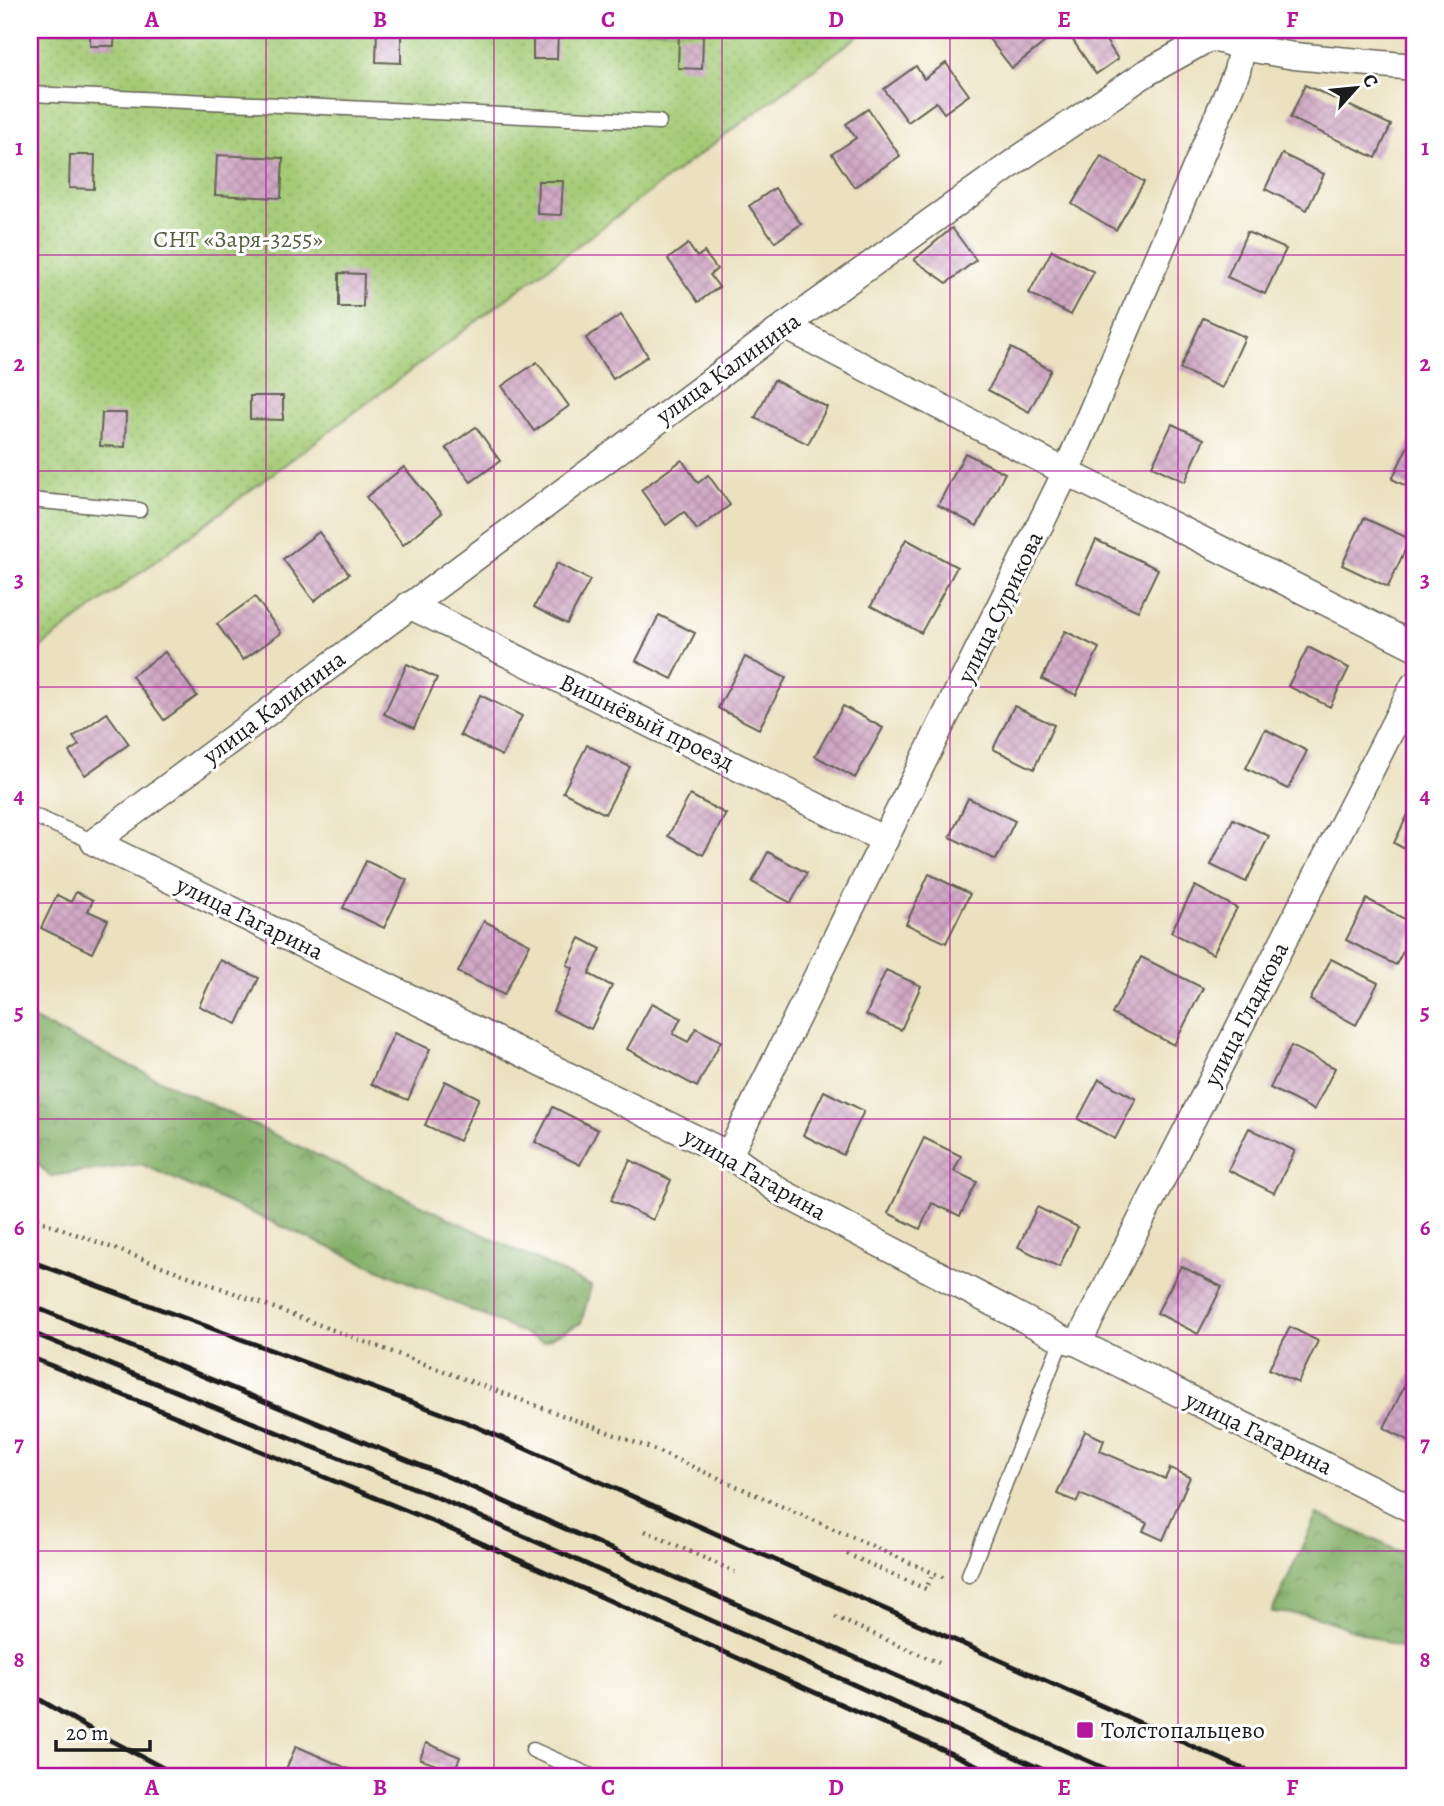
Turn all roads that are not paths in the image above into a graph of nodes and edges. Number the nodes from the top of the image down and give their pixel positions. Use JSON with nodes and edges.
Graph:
{"nodes":[{"id":1,"x":1240,"y":38,"type":"edge"},
{"id":2,"x":1414,"y":67,"type":"edge"},
{"id":3,"x":30,"y":94,"type":"edge"},
{"id":4,"x":659,"y":122,"type":"dead end"},
{"id":5,"x":785,"y":326,"type":"junction"},
{"id":6,"x":1066,"y":472,"type":"junction"},
{"id":7,"x":30,"y":500,"type":"edge"},
{"id":8,"x":139,"y":510,"type":"dead end"},
{"id":9,"x":409,"y":605,"type":"junction"},
{"id":10,"x":1414,"y":646,"type":"edge"},
{"id":11,"x":1414,"y":685,"type":"edge"},
{"id":12,"x":30,"y":814,"type":"edge"},
{"id":13,"x":885,"y":840,"type":"junction"},
{"id":14,"x":94,"y":842,"type":"junction"},
{"id":15,"x":729,"y":1155,"type":"junction"},
{"id":16,"x":1070,"y":1341,"type":"junction"},
{"id":17,"x":1414,"y":1510,"type":"edge"},
{"id":18,"x":969,"y":1575,"type":"dead end"},
{"id":19,"x":533,"y":1750,"type":"dead end"},
{"id":20,"x":591,"y":1776,"type":"edge"}],
"edges":[{"from":1,"to":2,"type":"street","name":"улица Калинина"},
{"from":1,"to":5,"type":"street","name":"улица Калинина"},
{"from":1,"to":6,"type":"street","name":"улица Сурикова"},
{"from":3,"to":4,"type":"lane"},
{"from":5,"to":6,"type":"street"},
{"from":5,"to":9,"type":"street","name":"улица Калинина"},
{"from":6,"to":10,"type":"street"},
{"from":6,"to":13,"type":"street","name":"улица Сурикова"},
{"from":7,"to":8,"type":"lane"},
{"from":9,"to":13,"type":"street","name":"Вишнёвый проезд"},
{"from":9,"to":14,"type":"street","name":"улица Калинина"},
{"from":11,"to":16,"type":"street","name":"улица Гладкова"},
{"from":12,"to":14,"type":"lane"},
{"from":13,"to":15,"type":"street","name":"улица Сурикова"},
{"from":14,"to":15,"type":"street","name":"улица Гагарина"},
{"from":15,"to":16,"type":"street","name":"улица Гагарина"},
{"from":16,"to":17,"type":"street","name":"улица Гагарина"},
{"from":16,"to":18,"type":"lane"},
{"from":19,"to":20,"type":"lane"}]}
